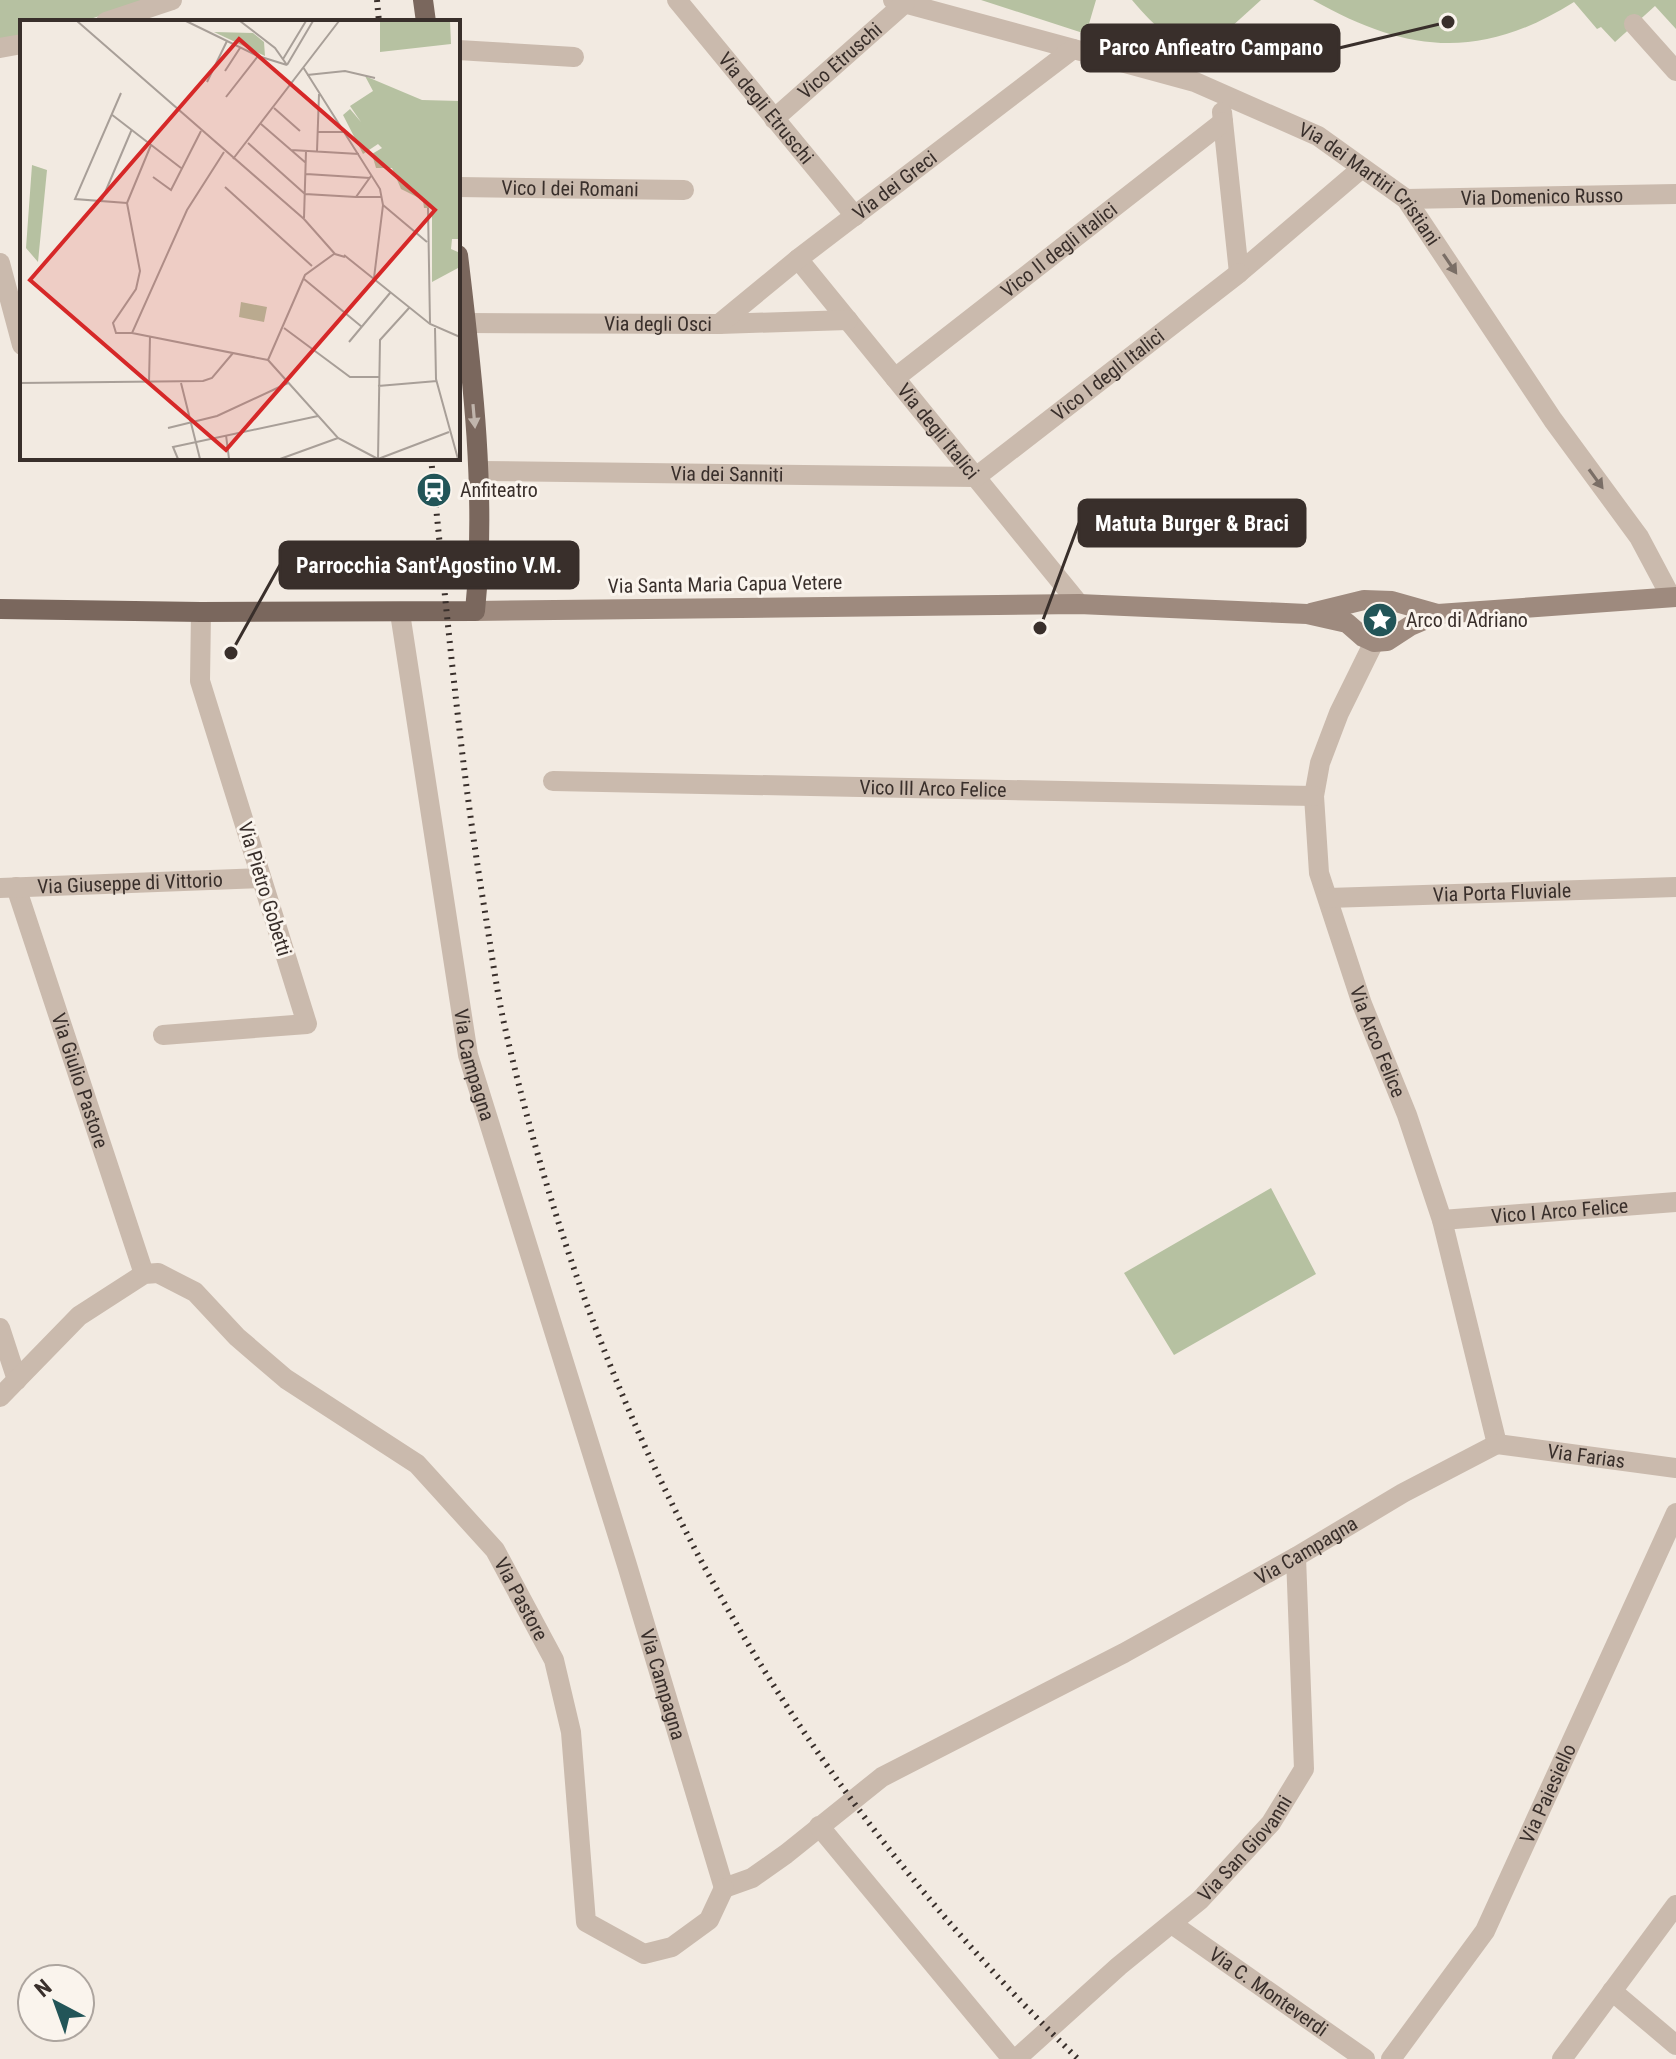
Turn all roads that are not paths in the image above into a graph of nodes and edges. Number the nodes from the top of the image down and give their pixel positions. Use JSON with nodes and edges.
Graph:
{"nodes":[{"id":1,"x":423,"y":0,"type":"edge"},
{"id":2,"x":677,"y":0,"type":"edge"},
{"id":3,"x":899,"y":2,"type":"edge"},
{"id":4,"x":165,"y":9,"type":"edge"},
{"id":5,"x":115,"y":20,"type":"edge"},
{"id":6,"x":426,"y":20,"type":"edge"},
{"id":7,"x":1634,"y":24,"type":"dead end"},
{"id":8,"x":20,"y":44,"type":"edge"},
{"id":9,"x":0,"y":48,"type":"edge"},
{"id":10,"x":1073,"y":49,"type":"junction"},
{"id":11,"x":460,"y":50,"type":"edge"},
{"id":12,"x":574,"y":57,"type":"dead end"},
{"id":13,"x":1676,"y":71,"type":"edge"},
{"id":14,"x":1220,"y":92,"type":"junction"},
{"id":15,"x":774,"y":119,"type":"junction"},
{"id":16,"x":1223,"y":122,"type":"junction"},
{"id":17,"x":1362,"y":168,"type":"junction"},
{"id":18,"x":460,"y":187,"type":"edge"},
{"id":19,"x":684,"y":190,"type":"dead end"},
{"id":20,"x":1676,"y":194,"type":"edge"},
{"id":21,"x":1406,"y":199,"type":"junction"},
{"id":22,"x":855,"y":216,"type":"junction"},
{"id":23,"x":798,"y":259,"type":"junction"},
{"id":24,"x":0,"y":263,"type":"edge"},
{"id":25,"x":460,"y":272,"type":"edge"},
{"id":26,"x":1239,"y":273,"type":"junction"},
{"id":27,"x":848,"y":320,"type":"junction"},
{"id":28,"x":466,"y":323,"type":"junction"},
{"id":29,"x":719,"y":324,"type":"junction"},
{"id":30,"x":20,"y":338,"type":"edge"},
{"id":31,"x":895,"y":378,"type":"junction"},
{"id":32,"x":479,"y":471,"type":"junction"},
{"id":33,"x":976,"y":477,"type":"junction"},
{"id":34,"x":1674,"y":597,"type":"edge"},
{"id":35,"x":1079,"y":604,"type":"junction"},
{"id":36,"x":0,"y":609,"type":"edge"},
{"id":37,"x":475,"y":611,"type":"junction"},
{"id":38,"x":201,"y":612,"type":"junction"},
{"id":39,"x":400,"y":613,"type":"junction"},
{"id":40,"x":1307,"y":614,"type":"junction"},
{"id":41,"x":1438,"y":614,"type":"junction"},
{"id":42,"x":1374,"y":642,"type":"junction"},
{"id":43,"x":553,"y":781,"type":"dead end"},
{"id":44,"x":1314,"y":796,"type":"junction"},
{"id":45,"x":261,"y":878,"type":"junction"},
{"id":46,"x":8,"y":887,"type":"edge"},
{"id":47,"x":1676,"y":887,"type":"edge"},
{"id":48,"x":1328,"y":898,"type":"junction"},
{"id":49,"x":163,"y":1035,"type":"dead end"},
{"id":50,"x":1676,"y":1202,"type":"edge"},
{"id":51,"x":1442,"y":1220,"type":"junction"},
{"id":52,"x":144,"y":1274,"type":"junction"},
{"id":53,"x":0,"y":1328,"type":"edge"},
{"id":54,"x":17,"y":1380,"type":"junction"},
{"id":55,"x":0,"y":1397,"type":"edge"},
{"id":56,"x":1497,"y":1444,"type":"junction"},
{"id":57,"x":1676,"y":1468,"type":"edge"},
{"id":58,"x":1676,"y":1513,"type":"edge"},
{"id":59,"x":1296,"y":1557,"type":"junction"},
{"id":60,"x":819,"y":1826,"type":"junction"},
{"id":61,"x":724,"y":1888,"type":"junction"},
{"id":62,"x":1676,"y":1905,"type":"edge"},
{"id":63,"x":1172,"y":1924,"type":"junction"},
{"id":64,"x":1612,"y":1991,"type":"junction"},
{"id":65,"x":1676,"y":2045,"type":"edge"},
{"id":66,"x":1014,"y":2059,"type":"edge"},
{"id":67,"x":1365,"y":2059,"type":"edge"},
{"id":68,"x":1391,"y":2059,"type":"edge"},
{"id":69,"x":1562,"y":2059,"type":"edge"}],
"edges":[{"from":1,"to":6,"type":"main road"},
{"from":2,"to":15,"type":"street","name":"Via degli Etruschi"},
{"from":3,"to":10,"type":"street","name":"Via dei Martiri Cristiani"},
{"from":3,"to":15,"type":"street","name":"Vico Etruschi"},
{"from":4,"to":5,"type":"street"},
{"from":7,"to":13,"type":"street"},
{"from":8,"to":9,"type":"street"},
{"from":10,"to":14,"type":"street","name":"Via dei Martiri Cristiani"},
{"from":10,"to":22,"type":"street","name":"Via dei Greci"},
{"from":11,"to":12,"type":"street"},
{"from":14,"to":16,"type":"street"},
{"from":14,"to":17,"type":"street","name":"Via dei Martiri Cristiani"},
{"from":15,"to":22,"type":"street","name":"Via degli Etruschi"},
{"from":16,"to":26,"type":"street"},
{"from":16,"to":31,"type":"street","name":"Vico II degli Italici"},
{"from":17,"to":21,"type":"street","name":"Via dei Martiri Cristiani"},
{"from":17,"to":26,"type":"street","name":"Vico I degli Italici"},
{"from":18,"to":19,"type":"street","name":"Vico I dei Romani"},
{"from":20,"to":21,"type":"street","name":"Via Domenico Russo"},
{"from":21,"to":34,"type":"street","name":"Via dei Martiri Cristiani","one_way":true},
{"from":22,"to":23,"type":"street","name":"Via dei Greci"},
{"from":23,"to":27,"type":"street","name":"Via degli Italici"},
{"from":23,"to":29,"type":"street","name":"Via dei Greci"},
{"from":24,"to":30,"type":"street"},
{"from":25,"to":28,"type":"main road"},
{"from":26,"to":33,"type":"street","name":"Vico I degli Italici"},
{"from":27,"to":29,"type":"street","name":"Via degli Osci"},
{"from":27,"to":31,"type":"street","name":"Via degli Italici"},
{"from":28,"to":29,"type":"street","name":"Via degli Osci"},
{"from":28,"to":32,"type":"main road","one_way":true},
{"from":31,"to":33,"type":"street","name":"Via degli Italici"},
{"from":32,"to":33,"type":"street","name":"Via dei Sanniti"},
{"from":32,"to":37,"type":"main road"},
{"from":33,"to":35,"type":"street","name":"Via degli Italici"},
{"from":34,"to":41,"type":"main road"},
{"from":35,"to":37,"type":"main road","name":"Via Santa Maria Capua Vetere"},
{"from":35,"to":40,"type":"main road","name":"Via Santa Maria Capua Vetere"},
{"from":36,"to":38,"type":"main road","name":"Via Santa Maria Capua Vetere"},
{"from":37,"to":39,"type":"main road","name":"Via Santa Maria Capua Vetere"},
{"from":38,"to":39,"type":"main road","name":"Via Santa Maria Capua Vetere"},
{"from":38,"to":45,"type":"street","name":"Via Pietro Gobetti"},
{"from":39,"to":61,"type":"street","name":"Via Campagna"},
{"from":40,"to":41,"type":"main road"},
{"from":40,"to":42,"type":"main road"},
{"from":41,"to":42,"type":"main road"},
{"from":42,"to":44,"type":"street","name":"Via Arco Felice"},
{"from":43,"to":44,"type":"street","name":"Vico III Arco Felice"},
{"from":44,"to":48,"type":"street","name":"Via Arco Felice"},
{"from":45,"to":46,"type":"street","name":"Via Giuseppe di Vittorio"},
{"from":45,"to":49,"type":"street","name":"Via Pietro Gobetti"},
{"from":46,"to":52,"type":"street","name":"Via Giulio Pastore"},
{"from":47,"to":48,"type":"street","name":"Via Porta Fluviale"},
{"from":48,"to":51,"type":"street","name":"Via Arco Felice"},
{"from":50,"to":51,"type":"street","name":"Vico I Arco Felice"},
{"from":51,"to":56,"type":"street","name":"Via Arco Felice"},
{"from":52,"to":54,"type":"street"},
{"from":52,"to":61,"type":"street","name":"Via Pastore"},
{"from":53,"to":54,"type":"street"},
{"from":54,"to":55,"type":"street"},
{"from":56,"to":57,"type":"street","name":"Via Farias"},
{"from":56,"to":59,"type":"street","name":"Via Campagna"},
{"from":58,"to":68,"type":"street","name":"Via Paiesiello"},
{"from":59,"to":60,"type":"street","name":"Via Campagna"},
{"from":59,"to":63,"type":"street","name":"Via San Giovanni"},
{"from":60,"to":61,"type":"street","name":"Via Campagna"},
{"from":60,"to":66,"type":"street"},
{"from":62,"to":64,"type":"street"},
{"from":63,"to":66,"type":"street","name":"Via San Giovanni"},
{"from":63,"to":67,"type":"street","name":"Via C. Monteverdi"},
{"from":64,"to":65,"type":"street"},
{"from":64,"to":69,"type":"street"}]}
